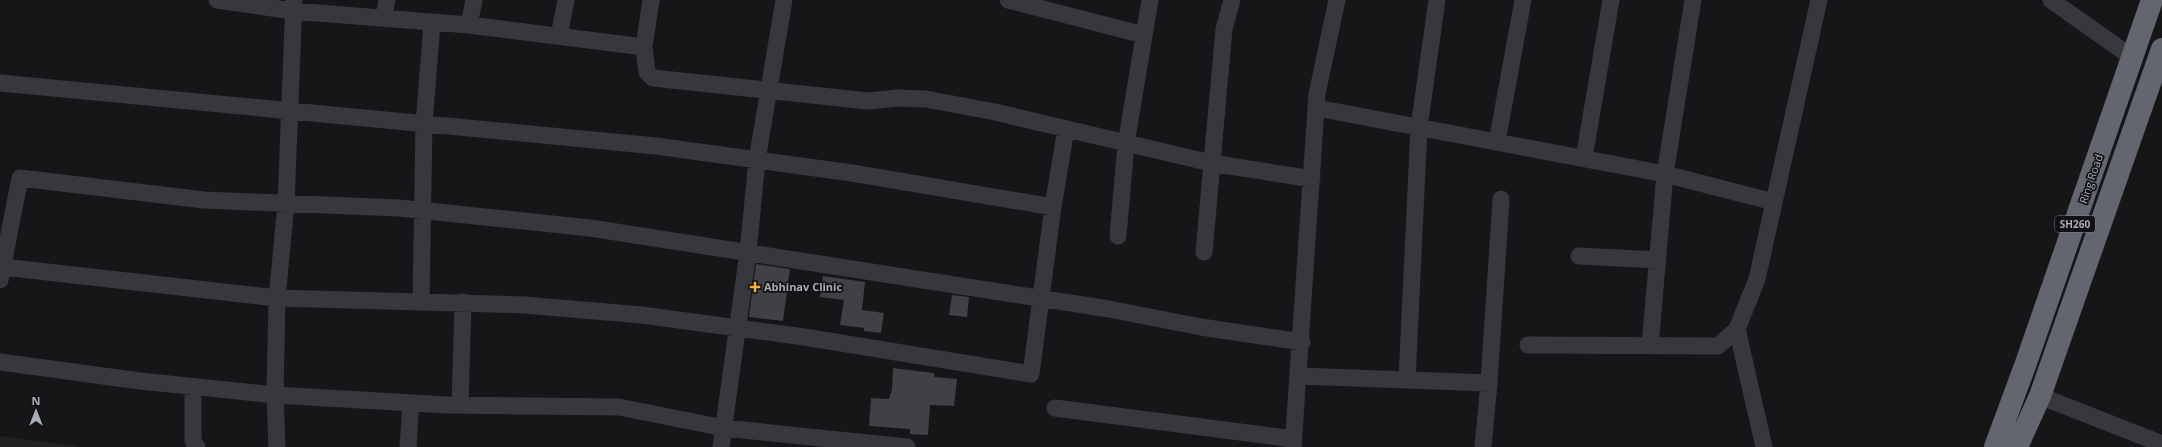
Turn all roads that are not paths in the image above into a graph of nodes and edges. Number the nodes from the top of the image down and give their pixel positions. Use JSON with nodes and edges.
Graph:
{"nodes":[{"id":1,"x":217,"y":0,"type":"edge"},
{"id":2,"x":387,"y":0,"type":"edge"},
{"id":3,"x":474,"y":0,"type":"edge"},
{"id":4,"x":566,"y":0,"type":"edge"},
{"id":5,"x":651,"y":0,"type":"edge"},
{"id":6,"x":784,"y":0,"type":"edge"},
{"id":7,"x":1008,"y":0,"type":"edge"},
{"id":8,"x":1150,"y":0,"type":"edge"},
{"id":9,"x":1232,"y":0,"type":"edge"},
{"id":10,"x":1337,"y":0,"type":"edge"},
{"id":11,"x":1437,"y":0,"type":"edge"},
{"id":12,"x":1524,"y":0,"type":"edge"},
{"id":13,"x":1611,"y":0,"type":"edge"},
{"id":14,"x":1693,"y":0,"type":"edge"},
{"id":15,"x":1819,"y":0,"type":"edge"},
{"id":16,"x":2051,"y":0,"type":"edge"},
{"id":17,"x":2152,"y":0,"type":"edge"},
{"id":18,"x":294,"y":5,"type":"edge"},
{"id":19,"x":1048,"y":5,"type":"edge"},
{"id":20,"x":384,"y":17,"type":"junction"},
{"id":21,"x":432,"y":22,"type":"junction"},
{"id":22,"x":469,"y":25,"type":"junction"},
{"id":23,"x":1144,"y":35,"type":"junction"},
{"id":24,"x":559,"y":36,"type":"junction"},
{"id":25,"x":644,"y":47,"type":"junction"},
{"id":26,"x":2162,"y":49,"type":"edge"},
{"id":27,"x":2133,"y":58,"type":"junction"},
{"id":28,"x":0,"y":83,"type":"edge"},
{"id":29,"x":769,"y":89,"type":"junction"},
{"id":30,"x":1316,"y":108,"type":"junction"},
{"id":31,"x":289,"y":111,"type":"junction"},
{"id":32,"x":424,"y":124,"type":"junction"},
{"id":33,"x":1419,"y":127,"type":"junction"},
{"id":34,"x":1066,"y":129,"type":"junction"},
{"id":35,"x":1498,"y":142,"type":"junction"},
{"id":36,"x":1126,"y":144,"type":"junction"},
{"id":37,"x":1584,"y":158,"type":"junction"},
{"id":38,"x":757,"y":160,"type":"junction"},
{"id":39,"x":1211,"y":163,"type":"junction"},
{"id":40,"x":1665,"y":174,"type":"junction"},
{"id":41,"x":1312,"y":179,"type":"junction"},
{"id":42,"x":1501,"y":199,"type":"dead end"},
{"id":43,"x":1774,"y":202,"type":"junction"},
{"id":44,"x":286,"y":204,"type":"junction"},
{"id":45,"x":1053,"y":208,"type":"junction"},
{"id":46,"x":422,"y":211,"type":"junction"},
{"id":47,"x":6,"y":216,"type":"edge"},
{"id":48,"x":1118,"y":236,"type":"dead end"},
{"id":49,"x":748,"y":252,"type":"junction"},
{"id":50,"x":1204,"y":252,"type":"dead end"},
{"id":51,"x":1579,"y":256,"type":"dead end"},
{"id":52,"x":1658,"y":260,"type":"junction"},
{"id":53,"x":1,"y":274,"type":"edge"},
{"id":54,"x":277,"y":298,"type":"junction"},
{"id":55,"x":1041,"y":300,"type":"junction"},
{"id":56,"x":421,"y":301,"type":"junction"},
{"id":57,"x":463,"y":302,"type":"junction"},
{"id":58,"x":738,"y":329,"type":"junction"},
{"id":59,"x":1738,"y":329,"type":"junction"},
{"id":60,"x":1302,"y":342,"type":"junction"},
{"id":61,"x":1528,"y":345,"type":"dead end"},
{"id":62,"x":1650,"y":346,"type":"junction"},
{"id":63,"x":0,"y":362,"type":"edge"},
{"id":64,"x":1299,"y":376,"type":"junction"},
{"id":65,"x":1407,"y":380,"type":"junction"},
{"id":66,"x":1489,"y":383,"type":"junction"},
{"id":67,"x":193,"y":387,"type":"junction"},
{"id":68,"x":275,"y":395,"type":"junction"},
{"id":69,"x":2040,"y":396,"type":"junction"},
{"id":70,"x":411,"y":403,"type":"junction"},
{"id":71,"x":460,"y":405,"type":"junction"},
{"id":72,"x":1055,"y":408,"type":"dead end"},
{"id":73,"x":724,"y":428,"type":"junction"},
{"id":74,"x":1294,"y":443,"type":"edge"},
{"id":75,"x":2162,"y":444,"type":"edge"},
{"id":76,"x":197,"y":447,"type":"edge"},
{"id":77,"x":277,"y":447,"type":"edge"},
{"id":78,"x":408,"y":447,"type":"edge"},
{"id":79,"x":721,"y":447,"type":"edge"},
{"id":80,"x":906,"y":447,"type":"edge"},
{"id":81,"x":1484,"y":447,"type":"edge"},
{"id":82,"x":1764,"y":447,"type":"edge"},
{"id":83,"x":1995,"y":447,"type":"edge"},
{"id":84,"x":2017,"y":447,"type":"edge"}],
"edges":[{"from":1,"to":18,"type":"street"},
{"from":2,"to":20,"type":"street"},
{"from":3,"to":22,"type":"street"},
{"from":4,"to":24,"type":"street"},
{"from":5,"to":25,"type":"street"},
{"from":6,"to":29,"type":"street"},
{"from":7,"to":19,"type":"street"},
{"from":8,"to":23,"type":"street"},
{"from":9,"to":39,"type":"street"},
{"from":10,"to":30,"type":"street"},
{"from":11,"to":33,"type":"street"},
{"from":12,"to":35,"type":"street"},
{"from":13,"to":37,"type":"street"},
{"from":14,"to":40,"type":"street"},
{"from":15,"to":43,"type":"street"},
{"from":16,"to":27,"type":"street"},
{"from":17,"to":27,"type":"highway","name":"Ring Road","number":"SH260"},
{"from":18,"to":20,"type":"street"},
{"from":18,"to":31,"type":"street"},
{"from":19,"to":23,"type":"street"},
{"from":20,"to":21,"type":"street"},
{"from":21,"to":22,"type":"street"},
{"from":21,"to":32,"type":"street"},
{"from":22,"to":24,"type":"street"},
{"from":23,"to":36,"type":"street"},
{"from":24,"to":25,"type":"street"},
{"from":25,"to":29,"type":"street"},
{"from":26,"to":69,"type":"highway","number":"SH260"},
{"from":27,"to":83,"type":"highway","name":"Ring Road","number":"SH260"},
{"from":28,"to":31,"type":"street"},
{"from":29,"to":34,"type":"street"},
{"from":29,"to":38,"type":"street"},
{"from":30,"to":33,"type":"street"},
{"from":30,"to":41,"type":"street"},
{"from":31,"to":32,"type":"street"},
{"from":31,"to":44,"type":"street"},
{"from":32,"to":38,"type":"street"},
{"from":32,"to":46,"type":"street"},
{"from":33,"to":35,"type":"street"},
{"from":33,"to":65,"type":"street"},
{"from":34,"to":36,"type":"street"},
{"from":34,"to":45,"type":"street"},
{"from":35,"to":37,"type":"street"},
{"from":36,"to":39,"type":"street"},
{"from":36,"to":48,"type":"street"},
{"from":37,"to":40,"type":"street"},
{"from":38,"to":45,"type":"street"},
{"from":38,"to":49,"type":"street"},
{"from":39,"to":41,"type":"street"},
{"from":39,"to":50,"type":"street"},
{"from":40,"to":43,"type":"street"},
{"from":40,"to":52,"type":"street"},
{"from":41,"to":60,"type":"street"},
{"from":42,"to":66,"type":"street"},
{"from":43,"to":59,"type":"street"},
{"from":44,"to":46,"type":"street"},
{"from":44,"to":47,"type":"street"},
{"from":44,"to":54,"type":"street"},
{"from":45,"to":55,"type":"street"},
{"from":46,"to":49,"type":"street"},
{"from":46,"to":56,"type":"street"},
{"from":47,"to":53,"type":"street"},
{"from":49,"to":55,"type":"street"},
{"from":49,"to":58,"type":"street"},
{"from":51,"to":52,"type":"street"},
{"from":52,"to":62,"type":"street"},
{"from":53,"to":54,"type":"street"},
{"from":54,"to":56,"type":"street"},
{"from":54,"to":68,"type":"street"},
{"from":55,"to":58,"type":"street"},
{"from":55,"to":60,"type":"street"},
{"from":56,"to":57,"type":"street"},
{"from":57,"to":58,"type":"street"},
{"from":57,"to":71,"type":"street"},
{"from":58,"to":73,"type":"street"},
{"from":59,"to":62,"type":"street"},
{"from":59,"to":82,"type":"street"},
{"from":60,"to":64,"type":"street"},
{"from":61,"to":62,"type":"street"},
{"from":63,"to":67,"type":"street"},
{"from":64,"to":65,"type":"street"},
{"from":64,"to":74,"type":"street"},
{"from":65,"to":66,"type":"street"},
{"from":66,"to":81,"type":"street"},
{"from":67,"to":68,"type":"street"},
{"from":67,"to":76,"type":"street"},
{"from":68,"to":70,"type":"street"},
{"from":68,"to":77,"type":"street"},
{"from":69,"to":75,"type":"street"},
{"from":69,"to":84,"type":"highway","number":"SH260"},
{"from":70,"to":71,"type":"street"},
{"from":70,"to":78,"type":"street"},
{"from":71,"to":73,"type":"street"},
{"from":72,"to":74,"type":"street"},
{"from":73,"to":79,"type":"street"},
{"from":73,"to":80,"type":"street"}]}
